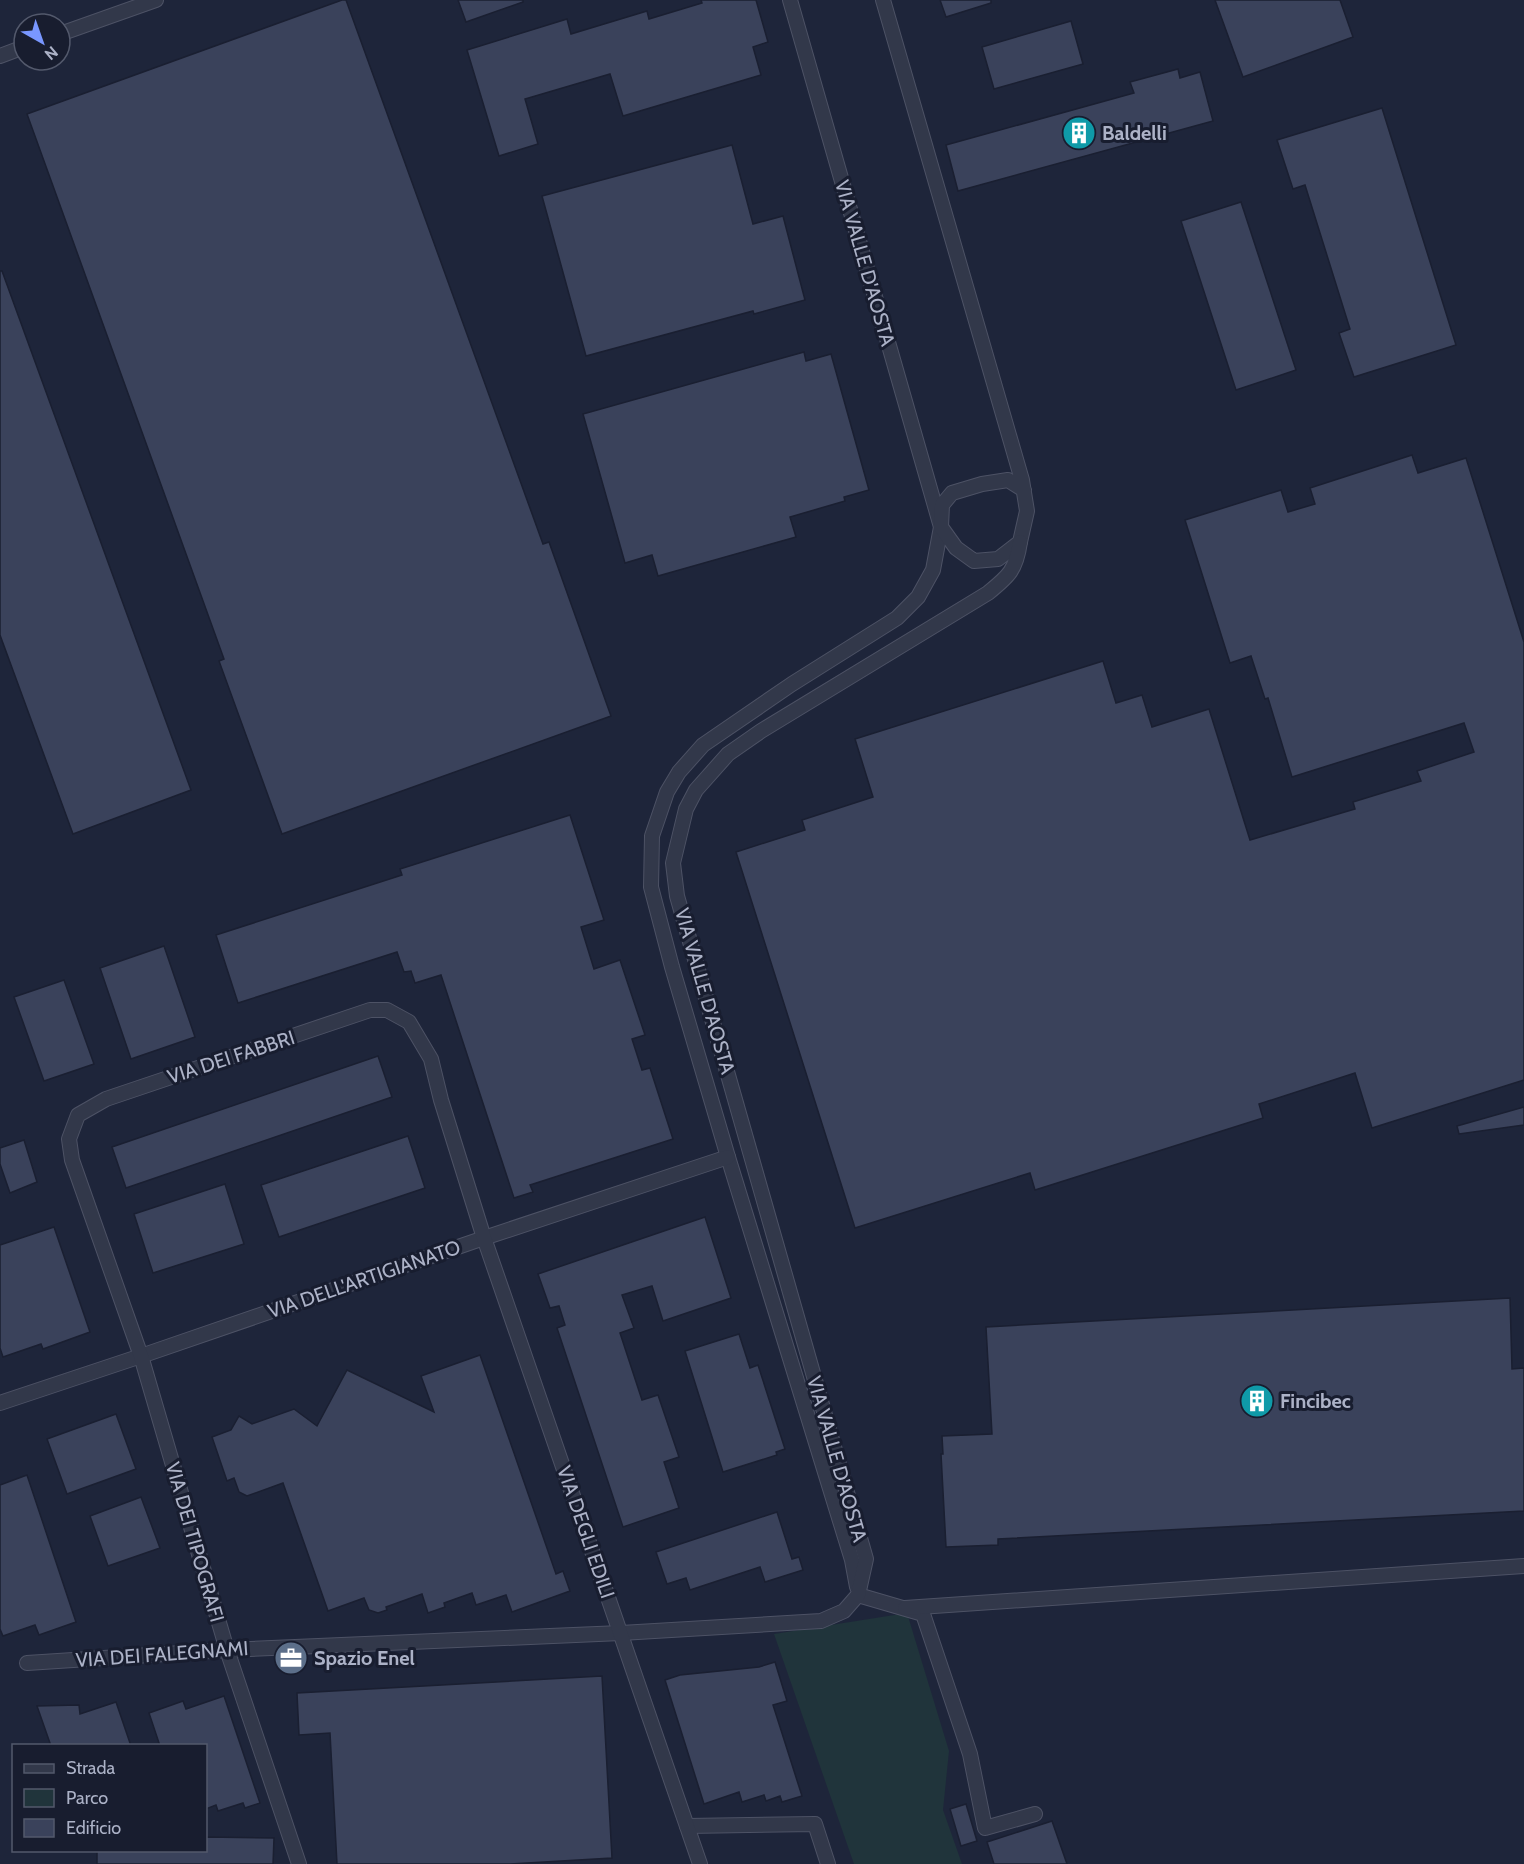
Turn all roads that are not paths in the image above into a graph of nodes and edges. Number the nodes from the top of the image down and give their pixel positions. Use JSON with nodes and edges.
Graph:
{"nodes":[{"id":1,"x":156,"y":0,"type":"edge"},
{"id":2,"x":790,"y":0,"type":"edge"},
{"id":3,"x":883,"y":0,"type":"edge"},
{"id":4,"x":72,"y":30,"type":"edge"},
{"id":5,"x":1024,"y":490,"type":"junction"},
{"id":6,"x":941,"y":527,"type":"junction"},
{"id":7,"x":1020,"y":542,"type":"junction"},
{"id":8,"x":728,"y":1157,"type":"junction"},
{"id":9,"x":484,"y":1238,"type":"junction"},
{"id":10,"x":141,"y":1356,"type":"junction"},
{"id":11,"x":0,"y":1402,"type":"edge"},
{"id":12,"x":1524,"y":1566,"type":"edge"},
{"id":13,"x":858,"y":1594,"type":"junction"},
{"id":14,"x":905,"y":1608,"type":"junction"},
{"id":15,"x":621,"y":1633,"type":"junction"},
{"id":16,"x":227,"y":1650,"type":"junction"},
{"id":17,"x":27,"y":1663,"type":"dead end"},
{"id":18,"x":1035,"y":1814,"type":"dead end"},
{"id":19,"x":687,"y":1826,"type":"junction"},
{"id":20,"x":298,"y":1864,"type":"edge"},
{"id":21,"x":700,"y":1864,"type":"edge"},
{"id":22,"x":828,"y":1864,"type":"edge"}],
"edges":[{"from":1,"to":4,"type":"street"},
{"from":2,"to":6,"type":"street","name":"VIA VALLE D'AOSTA"},
{"from":3,"to":5,"type":"street","name":"VIA VALLE D'AOSTA"},
{"from":5,"to":6,"type":"street","name":"VIA VALLE D'AOSTA"},
{"from":5,"to":7,"type":"street","name":"VIA VALLE D'AOSTA"},
{"from":6,"to":7,"type":"street","name":"VIA VALLE D'AOSTA"},
{"from":6,"to":8,"type":"street","name":"VIA VALLE D'AOSTA"},
{"from":7,"to":13,"type":"street","name":"VIA VALLE D'AOSTA"},
{"from":8,"to":9,"type":"street","name":"VIA DELL'ARTIGIANATO"},
{"from":8,"to":13,"type":"street","name":"VIA VALLE D'AOSTA"},
{"from":9,"to":10,"type":"street","name":"VIA DELL'ARTIGIANATO"},
{"from":9,"to":10,"type":"street","name":"VIA DEI FABBRI"},
{"from":9,"to":15,"type":"street","name":"VIA DEGLI EDILI"},
{"from":10,"to":11,"type":"street","name":"VIA DELL'ARTIGIANATO"},
{"from":10,"to":16,"type":"street","name":"VIA DEI TIPOGRAFI"},
{"from":12,"to":14,"type":"street"},
{"from":13,"to":14,"type":"street"},
{"from":13,"to":15,"type":"street"},
{"from":14,"to":18,"type":"street"},
{"from":15,"to":16,"type":"street","name":"VIA DEI FALEGNAMI"},
{"from":15,"to":19,"type":"street","name":"VIA DEGLI EDILI"},
{"from":16,"to":17,"type":"street","name":"VIA DEI FALEGNAMI"},
{"from":16,"to":20,"type":"street","name":"VIA DEI TIPOGRAFI"},
{"from":19,"to":21,"type":"street","name":"VIA DEGLI EDILI"},
{"from":19,"to":22,"type":"street"}]}
